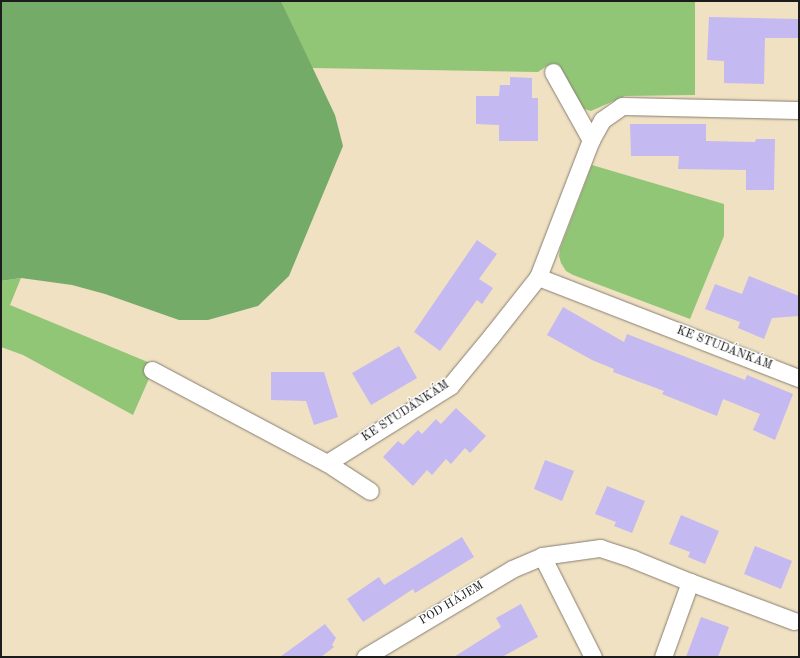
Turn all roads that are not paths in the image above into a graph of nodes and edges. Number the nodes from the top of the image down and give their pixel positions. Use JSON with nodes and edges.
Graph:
{"nodes":[{"id":1,"x":553,"y":72,"type":"dead end"},
{"id":2,"x":799,"y":110,"type":"edge"},
{"id":3,"x":591,"y":140,"type":"junction"},
{"id":4,"x":538,"y":277,"type":"junction"},
{"id":5,"x":152,"y":370,"type":"dead end"},
{"id":6,"x":799,"y":378,"type":"edge"},
{"id":7,"x":327,"y":463,"type":"junction"},
{"id":8,"x":370,"y":491,"type":"dead end"},
{"id":9,"x":542,"y":556,"type":"junction"},
{"id":10,"x":690,"y":582,"type":"junction"},
{"id":11,"x":794,"y":621,"type":"dead end"},
{"id":12,"x":365,"y":657,"type":"edge"},
{"id":13,"x":593,"y":657,"type":"edge"},
{"id":14,"x":663,"y":657,"type":"edge"}],
"edges":[{"from":1,"to":3,"type":"street"},
{"from":2,"to":3,"type":"street","name":"KE STUDÁNKÁM"},
{"from":3,"to":4,"type":"street","name":"KE STUDÁNKÁM"},
{"from":4,"to":6,"type":"street","name":"KE STUDÁNKÁM"},
{"from":4,"to":7,"type":"street","name":"KE STUDÁNKÁM"},
{"from":5,"to":7,"type":"street"},
{"from":7,"to":8,"type":"street"},
{"from":9,"to":10,"type":"street","name":"POD HÁJEM"},
{"from":9,"to":12,"type":"street","name":"POD HÁJEM"},
{"from":9,"to":13,"type":"street"},
{"from":10,"to":11,"type":"street","name":"POD HÁJEM"},
{"from":10,"to":14,"type":"street"}]}
